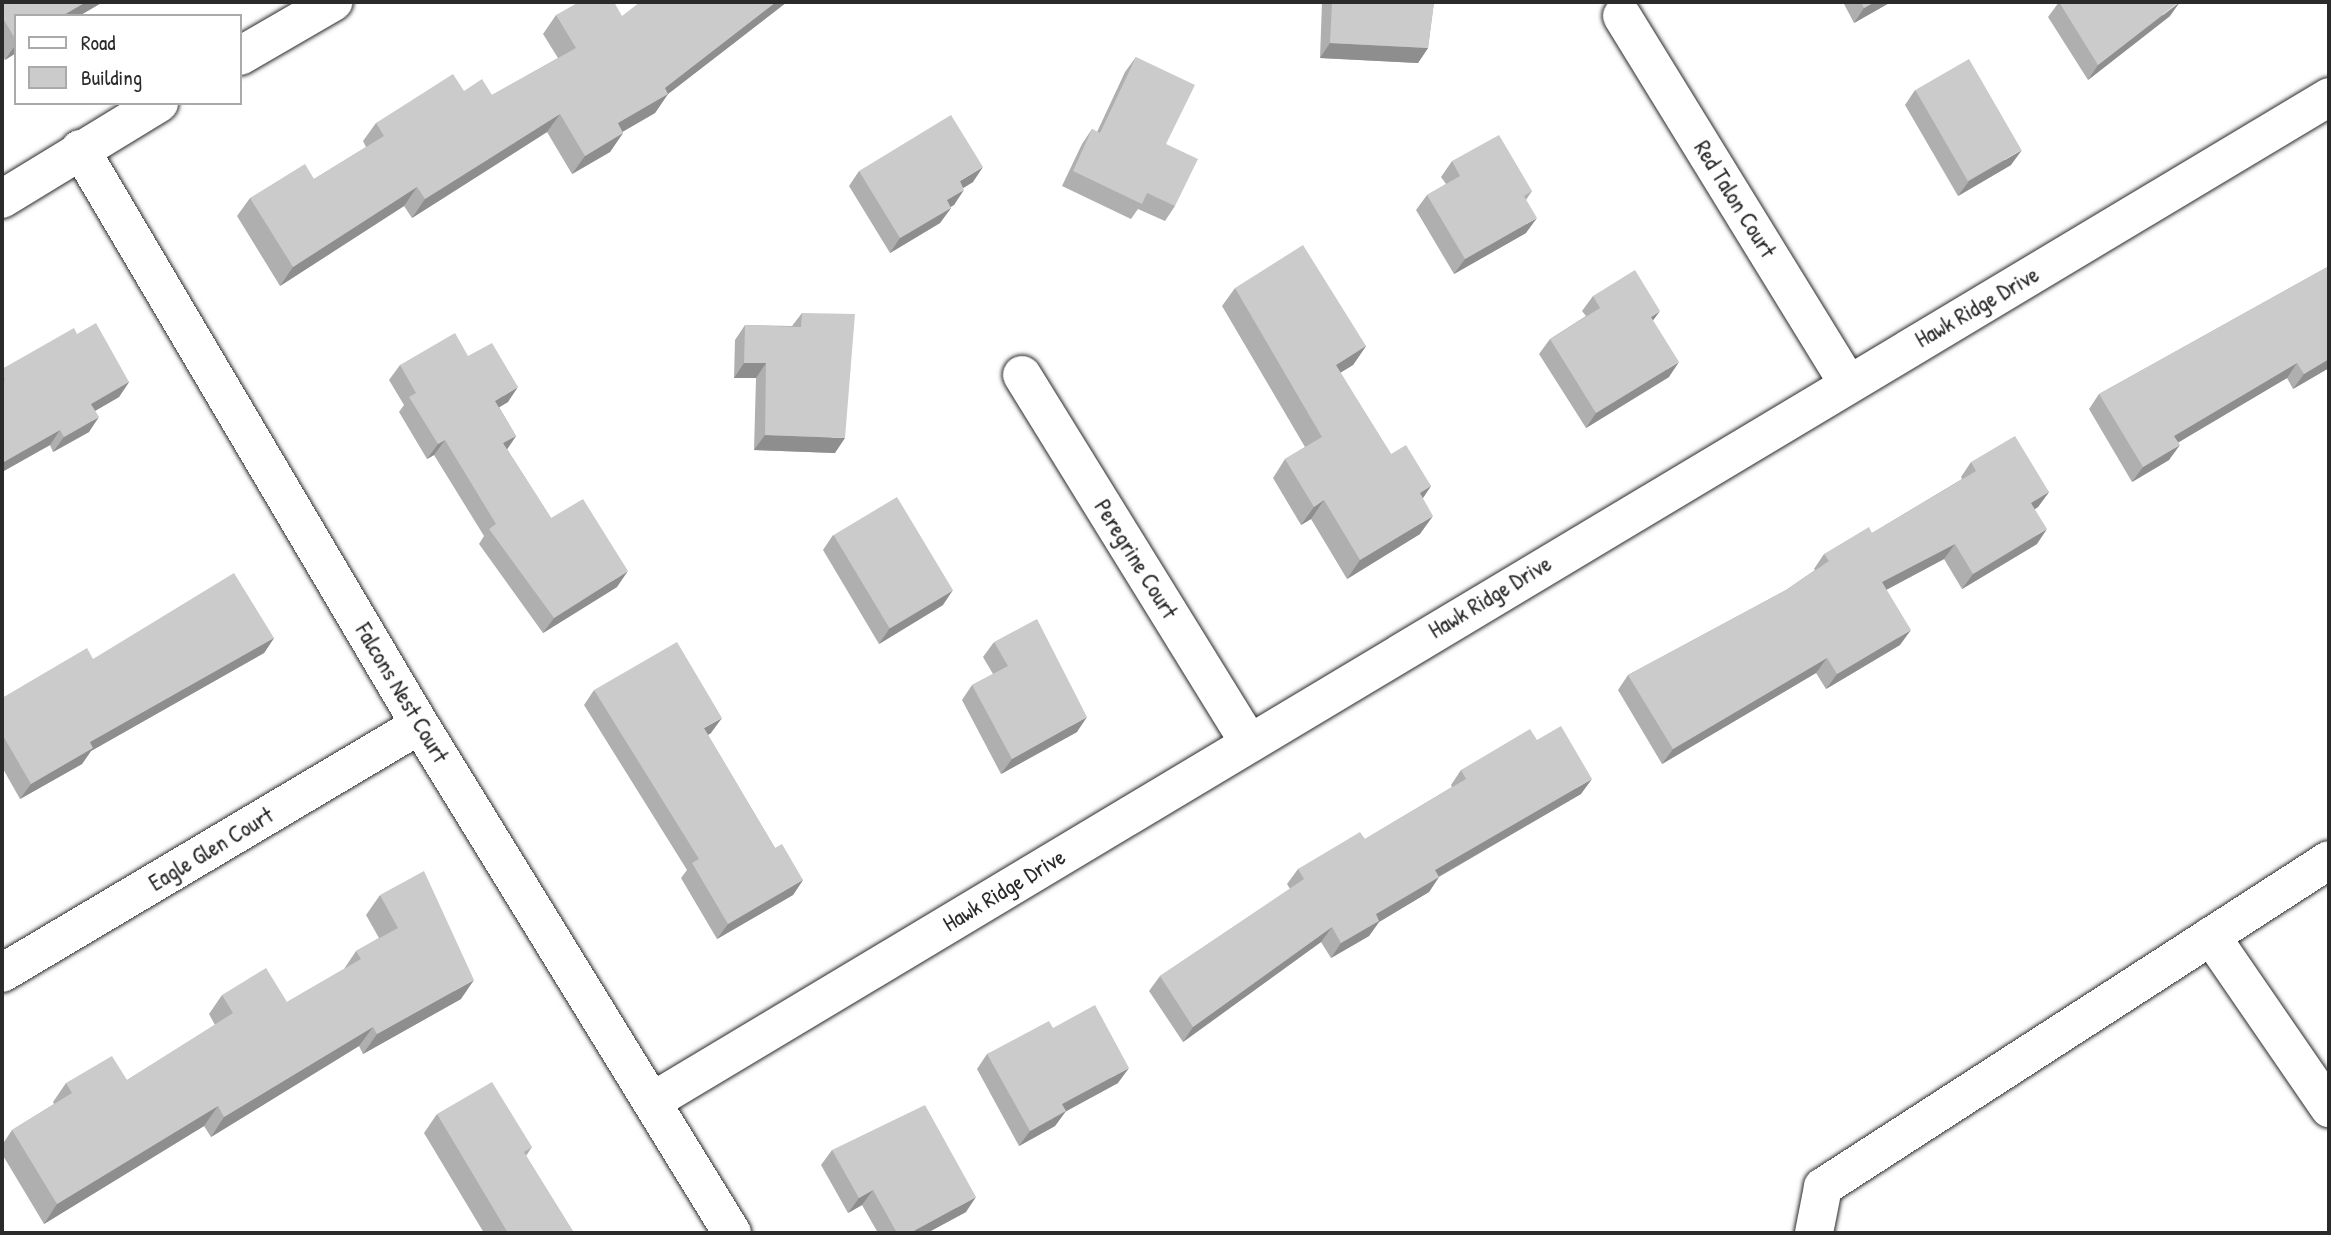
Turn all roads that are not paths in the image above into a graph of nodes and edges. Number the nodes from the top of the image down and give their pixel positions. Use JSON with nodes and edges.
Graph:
{"nodes":[{"id":1,"x":333,"y":2,"type":"edge"},
{"id":2,"x":1622,"y":16,"type":"dead end"},
{"id":3,"x":242,"y":55,"type":"edge"},
{"id":4,"x":2329,"y":97,"type":"edge"},
{"id":5,"x":156,"y":105,"type":"edge"},
{"id":6,"x":80,"y":149,"type":"junction"},
{"id":7,"x":2,"y":199,"type":"edge"},
{"id":8,"x":1023,"y":375,"type":"dead end"},
{"id":9,"x":1847,"y":382,"type":"junction"},
{"id":10,"x":420,"y":726,"type":"junction"},
{"id":11,"x":1249,"y":743,"type":"junction"},
{"id":12,"x":2329,"y":860,"type":"edge"},
{"id":13,"x":2211,"y":936,"type":"junction"},
{"id":14,"x":2,"y":973,"type":"edge"},
{"id":15,"x":653,"y":1101,"type":"junction"},
{"id":16,"x":2329,"y":1108,"type":"edge"},
{"id":17,"x":732,"y":1233,"type":"edge"},
{"id":18,"x":1814,"y":1233,"type":"edge"}],
"edges":[{"from":1,"to":3,"type":"street"},
{"from":2,"to":9,"type":"street","name":"Red Talon Court"},
{"from":4,"to":9,"type":"street","name":"Hawk Ridge Drive"},
{"from":5,"to":6,"type":"street"},
{"from":6,"to":7,"type":"street"},
{"from":6,"to":10,"type":"street","name":"Falcons Nest Court"},
{"from":8,"to":11,"type":"street","name":"Peregrine Court"},
{"from":9,"to":11,"type":"street","name":"Hawk Ridge Drive"},
{"from":10,"to":14,"type":"street","name":"Eagle Glen Court"},
{"from":10,"to":15,"type":"street","name":"Falcons Nest Court"},
{"from":11,"to":15,"type":"street","name":"Hawk Ridge Drive"},
{"from":12,"to":13,"type":"street"},
{"from":13,"to":16,"type":"street"},
{"from":13,"to":18,"type":"street"},
{"from":15,"to":17,"type":"street","name":"Falcons Nest Court"}]}
